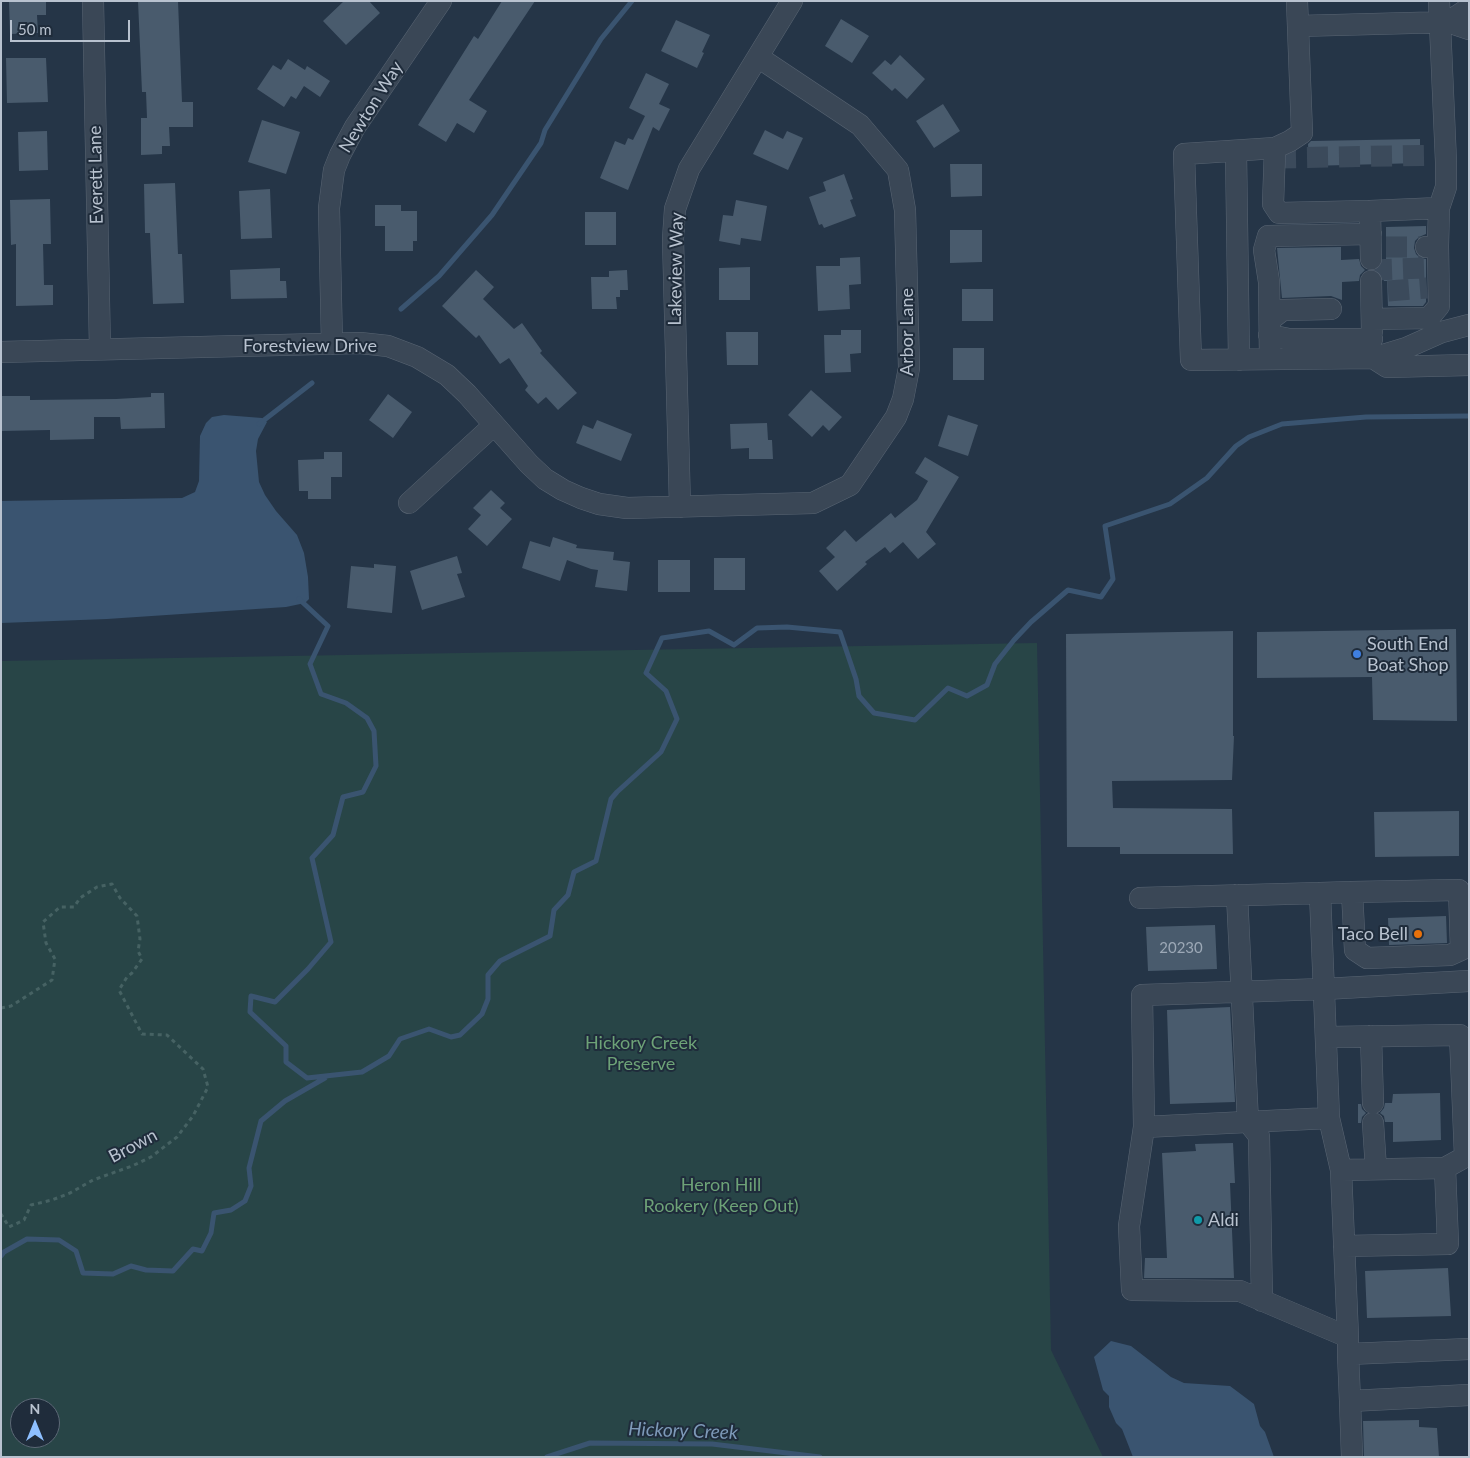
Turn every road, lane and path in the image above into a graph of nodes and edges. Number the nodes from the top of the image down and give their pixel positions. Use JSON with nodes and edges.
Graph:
{"nodes":[{"id":1,"x":92,"y":1,"type":"edge"},
{"id":2,"x":441,"y":1,"type":"edge"},
{"id":3,"x":792,"y":1,"type":"edge"},
{"id":4,"x":1297,"y":1,"type":"edge"},
{"id":5,"x":1469,"y":8,"type":"edge"},
{"id":6,"x":1442,"y":15,"type":"edge"},
{"id":7,"x":1298,"y":26,"type":"junction"},
{"id":8,"x":1469,"y":29,"type":"edge"},
{"id":9,"x":758,"y":57,"type":"junction"},
{"id":10,"x":1275,"y":148,"type":"junction"},
{"id":11,"x":1236,"y":151,"type":"junction"},
{"id":12,"x":1438,"y":208,"type":"junction"},
{"id":13,"x":1370,"y":211,"type":"junction"},
{"id":14,"x":1377,"y":288,"type":"dead end"},
{"id":15,"x":1332,"y":309,"type":"dead end"},
{"id":16,"x":1469,"y":325,"type":"edge"},
{"id":17,"x":1269,"y":328,"type":"junction"},
{"id":18,"x":1372,"y":338,"type":"junction"},
{"id":19,"x":332,"y":344,"type":"junction"},
{"id":20,"x":100,"y":349,"type":"junction"},
{"id":21,"x":1,"y":352,"type":"edge"},
{"id":22,"x":1270,"y":359,"type":"junction"},
{"id":23,"x":1239,"y":360,"type":"junction"},
{"id":24,"x":1469,"y":365,"type":"edge"},
{"id":25,"x":494,"y":425,"type":"junction"},
{"id":26,"x":409,"y":503,"type":"dead end"},
{"id":27,"x":680,"y":507,"type":"junction"},
{"id":28,"x":1352,"y":892,"type":"junction"},
{"id":29,"x":1320,"y":893,"type":"junction"},
{"id":30,"x":1237,"y":895,"type":"junction"},
{"id":31,"x":1140,"y":898,"type":"dead end"},
{"id":32,"x":1469,"y":981,"type":"edge"},
{"id":33,"x":1324,"y":989,"type":"junction"},
{"id":34,"x":1241,"y":991,"type":"junction"},
{"id":35,"x":1,"y":1008,"type":"edge"},
{"id":36,"x":1370,"y":1036,"type":"junction"},
{"id":37,"x":1327,"y":1037,"type":"junction"},
{"id":38,"x":1329,"y":1118,"type":"junction"},
{"id":39,"x":1248,"y":1122,"type":"junction"},
{"id":40,"x":1144,"y":1127,"type":"junction"},
{"id":41,"x":1445,"y":1168,"type":"junction"},
{"id":42,"x":1376,"y":1169,"type":"junction"},
{"id":43,"x":1341,"y":1170,"type":"junction"},
{"id":44,"x":1,"y":1214,"type":"edge"},
{"id":45,"x":1344,"y":1246,"type":"junction"},
{"id":46,"x":1262,"y":1301,"type":"junction"},
{"id":47,"x":1348,"y":1345,"type":"junction"},
{"id":48,"x":1469,"y":1349,"type":"edge"},
{"id":49,"x":1469,"y":1395,"type":"edge"},
{"id":50,"x":1350,"y":1400,"type":"junction"},
{"id":51,"x":1352,"y":1457,"type":"edge"}],
"edges":[{"from":1,"to":20,"type":"street","name":"Everett Lane"},
{"from":2,"to":19,"type":"street","name":"Newton Way"},
{"from":3,"to":9,"type":"street","name":"Lakeview Way"},
{"from":4,"to":7,"type":"street"},
{"from":5,"to":6,"type":"street"},
{"from":6,"to":7,"type":"street"},
{"from":6,"to":8,"type":"street"},
{"from":6,"to":12,"type":"street"},
{"from":7,"to":10,"type":"street"},
{"from":9,"to":27,"type":"street","name":"Lakeview Way"},
{"from":9,"to":27,"type":"street","name":"Arbor Lane"},
{"from":10,"to":11,"type":"street"},
{"from":10,"to":13,"type":"street"},
{"from":11,"to":23,"type":"street"},
{"from":11,"to":23,"type":"street"},
{"from":12,"to":13,"type":"street"},
{"from":12,"to":18,"type":"street"},
{"from":13,"to":17,"type":"street"},
{"from":14,"to":18,"type":"street"},
{"from":15,"to":17,"type":"street"},
{"from":16,"to":18,"type":"street"},
{"from":17,"to":18,"type":"street"},
{"from":17,"to":22,"type":"street"},
{"from":18,"to":22,"type":"street"},
{"from":18,"to":24,"type":"street"},
{"from":19,"to":20,"type":"street","name":"Forestview Drive"},
{"from":19,"to":25,"type":"street","name":"Forestview Drive"},
{"from":20,"to":21,"type":"street","name":"Forestview Drive"},
{"from":22,"to":23,"type":"street"},
{"from":25,"to":26,"type":"street"},
{"from":25,"to":27,"type":"street","name":"Forestview Drive"},
{"from":28,"to":28,"type":"street"},
{"from":28,"to":29,"type":"street"},
{"from":29,"to":30,"type":"street"},
{"from":29,"to":33,"type":"street"},
{"from":30,"to":31,"type":"street"},
{"from":30,"to":34,"type":"street"},
{"from":32,"to":33,"type":"street"},
{"from":33,"to":34,"type":"street"},
{"from":33,"to":37,"type":"street"},
{"from":34,"to":39,"type":"street"},
{"from":34,"to":40,"type":"street"},
{"from":35,"to":44,"type":"path","name":"Brown"},
{"from":36,"to":37,"type":"street"},
{"from":36,"to":41,"type":"street"},
{"from":36,"to":42,"type":"street"},
{"from":37,"to":38,"type":"street"},
{"from":38,"to":39,"type":"street"},
{"from":38,"to":43,"type":"street"},
{"from":39,"to":40,"type":"street"},
{"from":39,"to":46,"type":"street"},
{"from":40,"to":46,"type":"street"},
{"from":41,"to":42,"type":"street"},
{"from":41,"to":45,"type":"street"},
{"from":42,"to":43,"type":"street"},
{"from":43,"to":45,"type":"street"},
{"from":45,"to":47,"type":"street"},
{"from":46,"to":47,"type":"street"},
{"from":47,"to":48,"type":"street"},
{"from":47,"to":50,"type":"street"},
{"from":49,"to":50,"type":"street"},
{"from":50,"to":51,"type":"street"}]}
